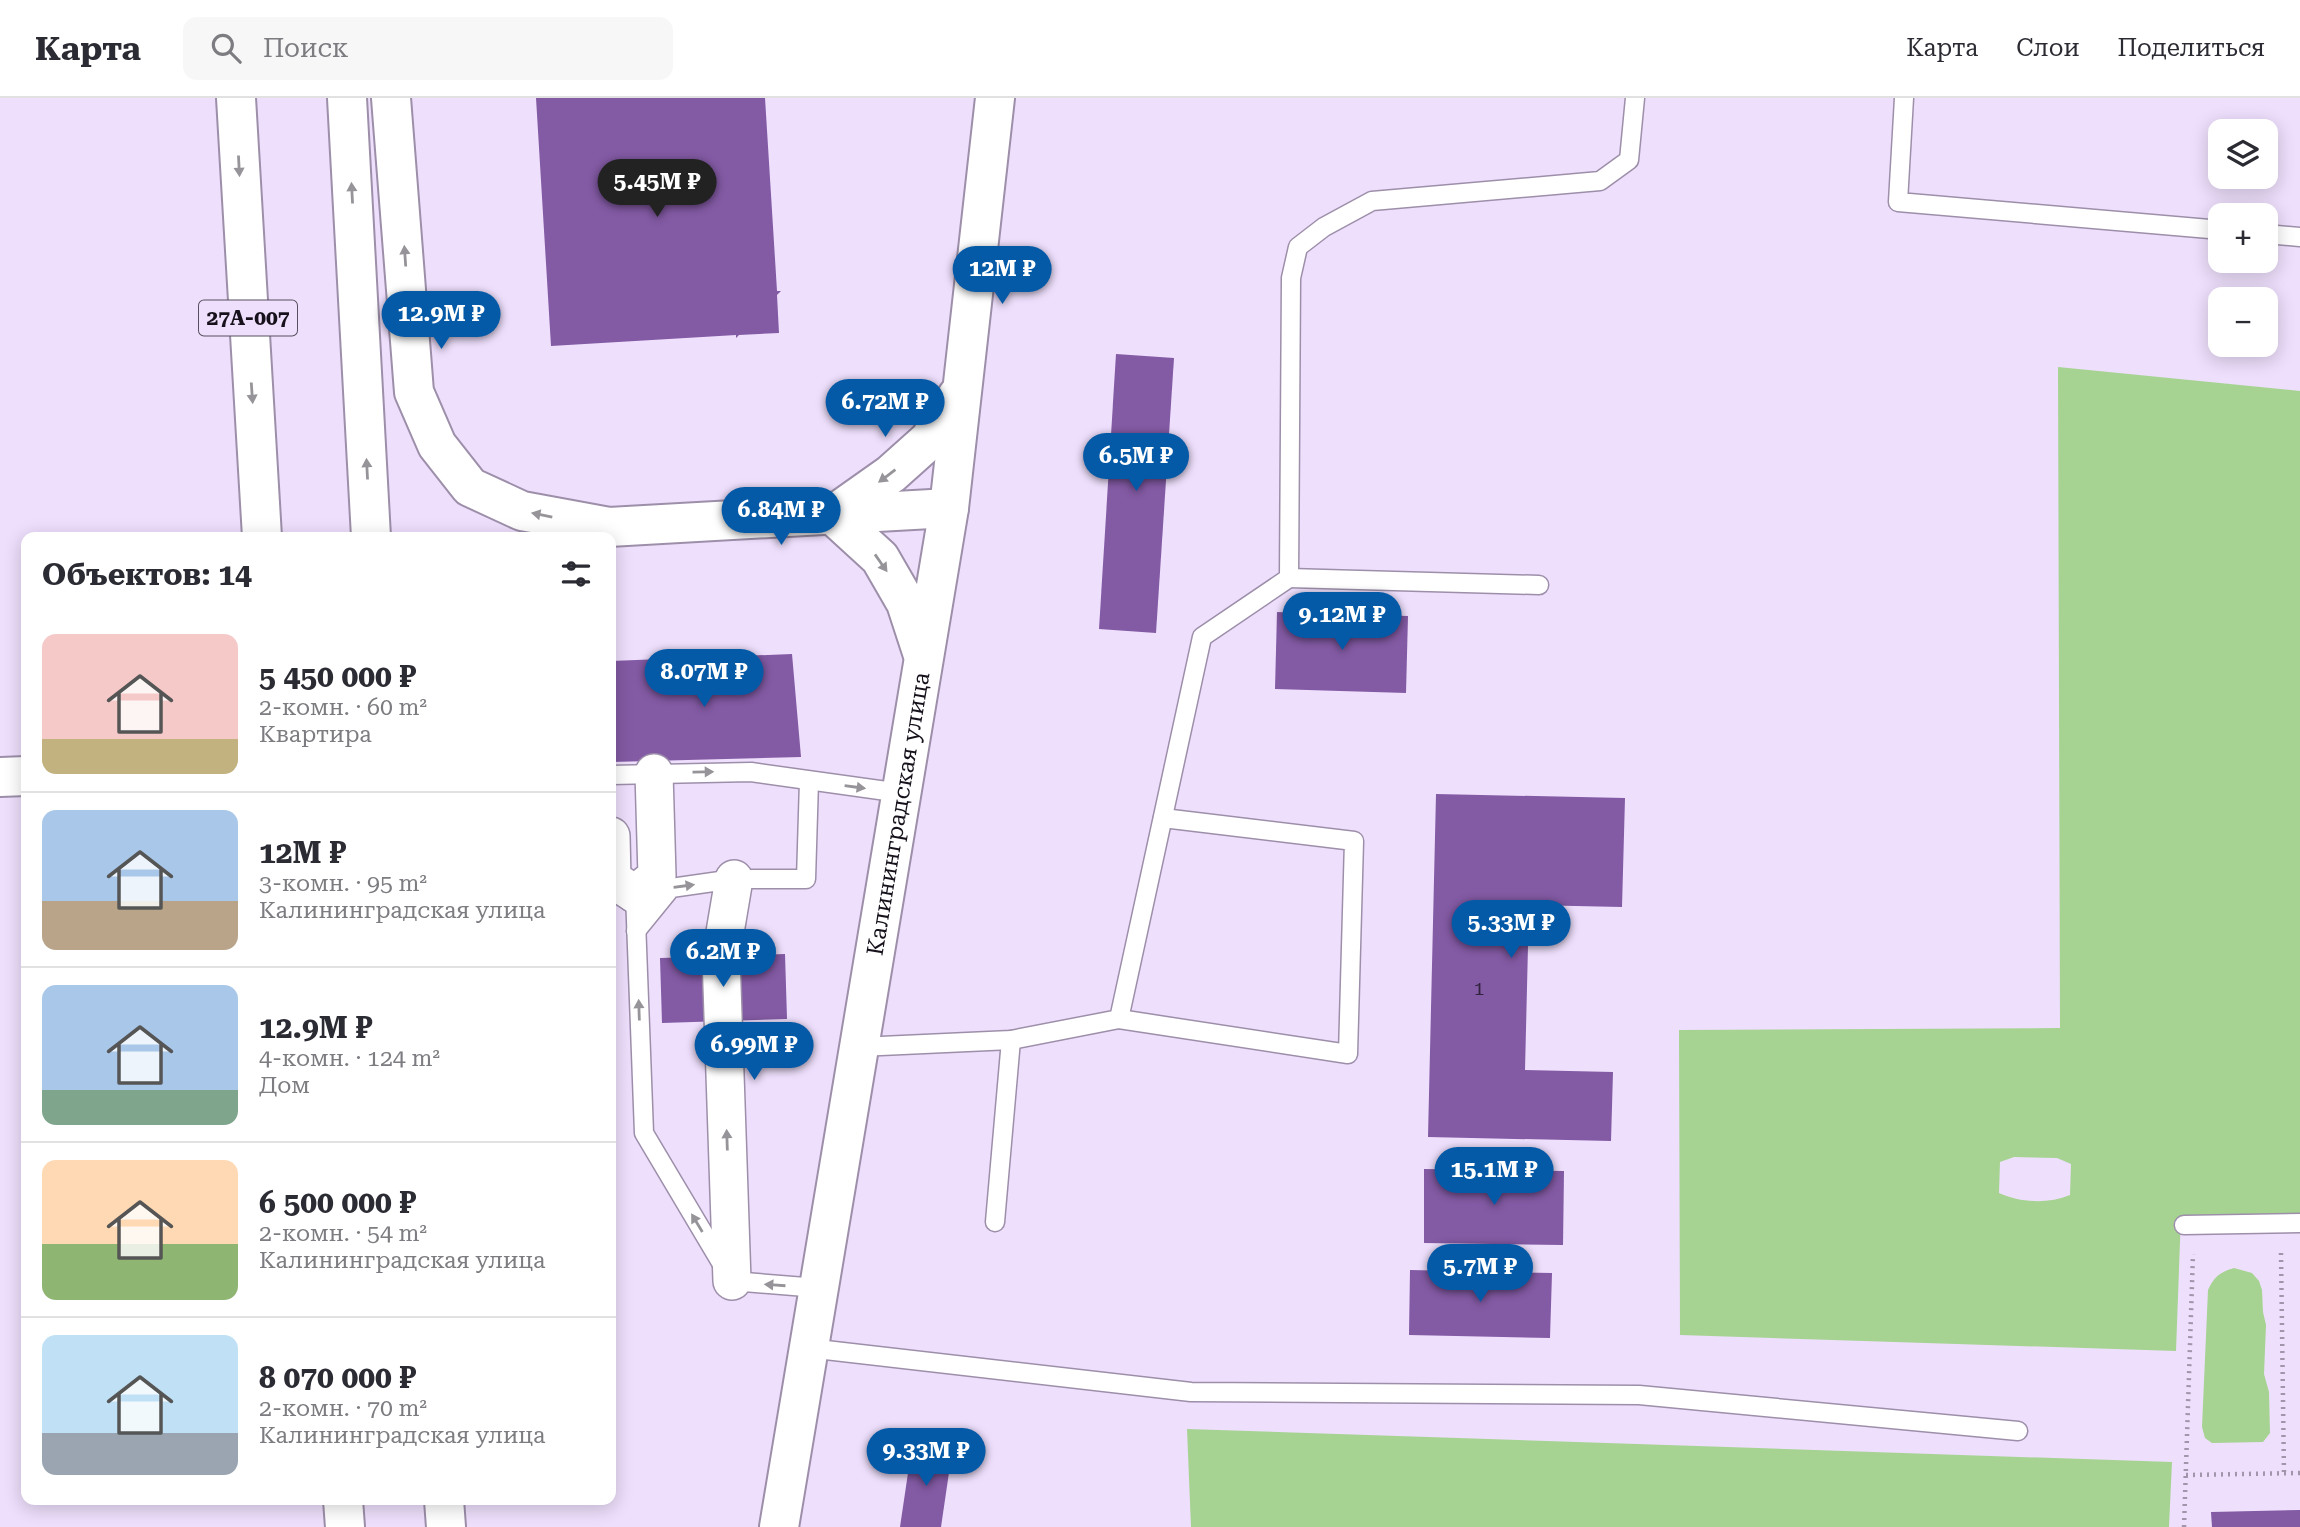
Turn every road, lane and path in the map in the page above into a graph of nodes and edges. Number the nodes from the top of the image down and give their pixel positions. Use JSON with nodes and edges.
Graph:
{"nodes":[{"id":1,"x":236,"y":98,"type":"edge"},
{"id":2,"x":347,"y":98,"type":"edge"},
{"id":3,"x":391,"y":98,"type":"edge"},
{"id":4,"x":995,"y":98,"type":"edge"},
{"id":5,"x":1635,"y":98,"type":"edge"},
{"id":6,"x":1905,"y":98,"type":"edge"},
{"id":7,"x":2208,"y":229,"type":"edge"},
{"id":8,"x":2278,"y":235,"type":"edge"},
{"id":9,"x":2300,"y":237,"type":"edge"},
{"id":10,"x":963,"y":388,"type":"junction"},
{"id":11,"x":949,"y":508,"type":"junction"},
{"id":12,"x":833,"y":515,"type":"junction"},
{"id":13,"x":262,"y":532,"type":"edge"},
{"id":14,"x":371,"y":532,"type":"edge"},
{"id":15,"x":592,"y":532,"type":"edge"},
{"id":16,"x":1289,"y":578,"type":"junction"},
{"id":17,"x":1539,"y":585,"type":"dead end"},
{"id":18,"x":924,"y":658,"type":"junction"},
{"id":19,"x":632,"y":774,"type":"edge"},
{"id":20,"x":21,"y":776,"type":"edge"},
{"id":21,"x":0,"y":777,"type":"edge"},
{"id":22,"x":809,"y":781,"type":"junction"},
{"id":23,"x":901,"y":793,"type":"junction"},
{"id":24,"x":1163,"y":818,"type":"junction"},
{"id":25,"x":616,"y":866,"type":"edge"},
{"id":26,"x":734,"y":879,"type":"junction"},
{"id":27,"x":619,"y":884,"type":"edge"},
{"id":28,"x":636,"y":932,"type":"junction"},
{"id":29,"x":1119,"y":1019,"type":"junction"},
{"id":30,"x":1011,"y":1040,"type":"junction"},
{"id":31,"x":859,"y":1047,"type":"junction"},
{"id":32,"x":995,"y":1222,"type":"dead end"},
{"id":33,"x":2300,"y":1223,"type":"edge"},
{"id":34,"x":2184,"y":1225,"type":"dead end"},
{"id":35,"x":2281,"y":1245,"type":"dead end"},
{"id":36,"x":2194,"y":1246,"type":"dead end"},
{"id":37,"x":733,"y":1281,"type":"junction"},
{"id":38,"x":818,"y":1288,"type":"junction"},
{"id":39,"x":808,"y":1348,"type":"junction"},
{"id":40,"x":2018,"y":1431,"type":"dead end"},
{"id":41,"x":2284,"y":1473,"type":"junction"},
{"id":42,"x":2300,"y":1473,"type":"edge"},
{"id":43,"x":2186,"y":1475,"type":"junction"},
{"id":44,"x":343,"y":1505,"type":"edge"},
{"id":45,"x":444,"y":1505,"type":"edge"},
{"id":46,"x":345,"y":1527,"type":"edge"},
{"id":47,"x":446,"y":1527,"type":"edge"},
{"id":48,"x":779,"y":1527,"type":"edge"},
{"id":49,"x":2184,"y":1527,"type":"edge"}],
"edges":[{"from":1,"to":13,"type":"main road","number":"27А-007","one_way":true},
{"from":14,"to":2,"type":"main road","one_way":true},
{"from":15,"to":3,"type":"main road","one_way":true},
{"from":4,"to":10,"type":"main road","name":"Калининградская улица"},
{"from":5,"to":16,"type":"lane"},
{"from":6,"to":7,"type":"lane"},
{"from":8,"to":9,"type":"lane"},
{"from":10,"to":11,"type":"main road","name":"Калининградская улица"},
{"from":10,"to":12,"type":"main road","one_way":true},
{"from":11,"to":12,"type":"main road"},
{"from":11,"to":18,"type":"main road","name":"Калининградская улица"},
{"from":12,"to":15,"type":"main road"},
{"from":12,"to":18,"type":"main road","one_way":true},
{"from":16,"to":17,"type":"lane"},
{"from":16,"to":24,"type":"lane"},
{"from":18,"to":23,"type":"main road","name":"Калининградская улица"},
{"from":19,"to":22,"type":"lane","one_way":true},
{"from":19,"to":27,"type":"street"},
{"from":20,"to":21,"type":"main road"},
{"from":22,"to":23,"type":"lane","one_way":true},
{"from":22,"to":26,"type":"lane"},
{"from":23,"to":31,"type":"main road","name":"Калининградская улица"},
{"from":24,"to":29,"type":"lane"},
{"from":24,"to":29,"type":"lane"},
{"from":25,"to":27,"type":"street"},
{"from":28,"to":26,"type":"lane","one_way":true},
{"from":37,"to":26,"type":"street","one_way":true},
{"from":27,"to":28,"type":"lane"},
{"from":37,"to":28,"type":"lane","one_way":true},
{"from":29,"to":30,"type":"lane"},
{"from":30,"to":31,"type":"lane"},
{"from":30,"to":32,"type":"lane"},
{"from":31,"to":38,"type":"main road","name":"Калининградская улица"},
{"from":33,"to":34,"type":"lane"},
{"from":35,"to":41,"type":"path"},
{"from":36,"to":43,"type":"path"},
{"from":38,"to":37,"type":"lane","one_way":true},
{"from":38,"to":39,"type":"main road","name":"Калининградская улица"},
{"from":39,"to":40,"type":"lane"},
{"from":39,"to":48,"type":"main road","name":"Калининградская улица"},
{"from":41,"to":42,"type":"path"},
{"from":41,"to":43,"type":"path"},
{"from":43,"to":49,"type":"path"},
{"from":44,"to":46,"type":"main road"},
{"from":45,"to":47,"type":"main road"}]}
